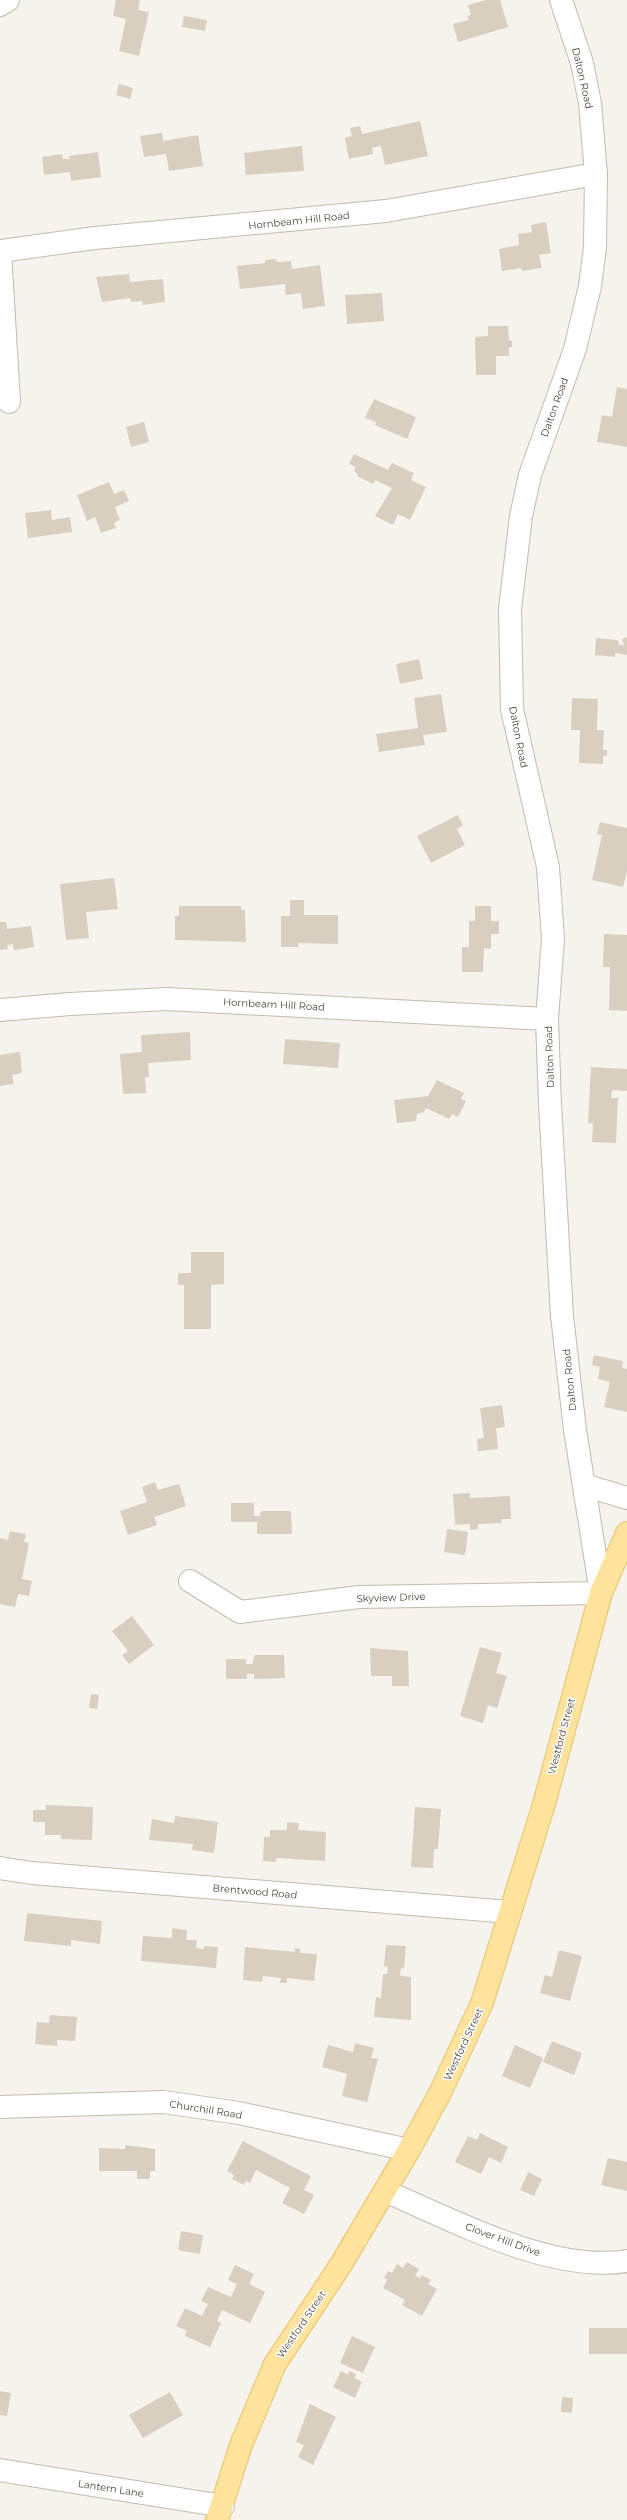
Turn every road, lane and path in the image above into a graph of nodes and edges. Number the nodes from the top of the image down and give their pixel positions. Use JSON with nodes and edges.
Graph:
{"nodes":[{"id":1,"x":8,"y":0,"type":"edge"},
{"id":2,"x":561,"y":0,"type":"edge"},
{"id":3,"x":0,"y":5,"type":"edge"},
{"id":4,"x":596,"y":174,"type":"junction"},
{"id":5,"x":0,"y":251,"type":"edge"},
{"id":6,"x":9,"y":402,"type":"dead end"},
{"id":7,"x":0,"y":1010,"type":"edge"},
{"id":8,"x":547,"y":1019,"type":"junction"},
{"id":9,"x":584,"y":1485,"type":"junction"},
{"id":10,"x":627,"y":1498,"type":"edge"},
{"id":11,"x":627,"y":1533,"type":"edge"},
{"id":12,"x":190,"y":1581,"type":"dead end"},
{"id":13,"x":601,"y":1593,"type":"junction"},
{"id":14,"x":0,"y":1868,"type":"edge"},
{"id":15,"x":510,"y":1912,"type":"junction"},
{"id":16,"x":0,"y":2107,"type":"edge"},
{"id":17,"x":409,"y":2150,"type":"junction"},
{"id":18,"x":385,"y":2191,"type":"junction"},
{"id":19,"x":627,"y":2261,"type":"edge"},
{"id":20,"x":0,"y":2470,"type":"edge"},
{"id":21,"x":220,"y":2513,"type":"edge"}],
"edges":[{"from":1,"to":3,"type":"street"},
{"from":2,"to":4,"type":"street","name":"Dalton Road"},
{"from":4,"to":5,"type":"street","name":"Hornbeam Hill Road"},
{"from":4,"to":8,"type":"street","name":"Dalton Road"},
{"from":5,"to":6,"type":"street"},
{"from":7,"to":8,"type":"street","name":"Hornbeam Hill Road"},
{"from":8,"to":9,"type":"street","name":"Dalton Road"},
{"from":9,"to":10,"type":"street"},
{"from":9,"to":13,"type":"street","name":"Dalton Road"},
{"from":11,"to":13,"type":"main road","name":"Westford Street"},
{"from":12,"to":13,"type":"street","name":"Skyview Drive"},
{"from":13,"to":15,"type":"main road","name":"Westford Street"},
{"from":14,"to":15,"type":"street","name":"Brentwood Road"},
{"from":15,"to":17,"type":"main road","name":"Westford Street"},
{"from":16,"to":17,"type":"street","name":"Churchill Road"},
{"from":17,"to":18,"type":"main road","name":"Westford Street"},
{"from":18,"to":19,"type":"street","name":"Clover Hill Drive"},
{"from":18,"to":21,"type":"main road","name":"Westford Street"},
{"from":20,"to":21,"type":"street","name":"Lantern Lane"}]}
